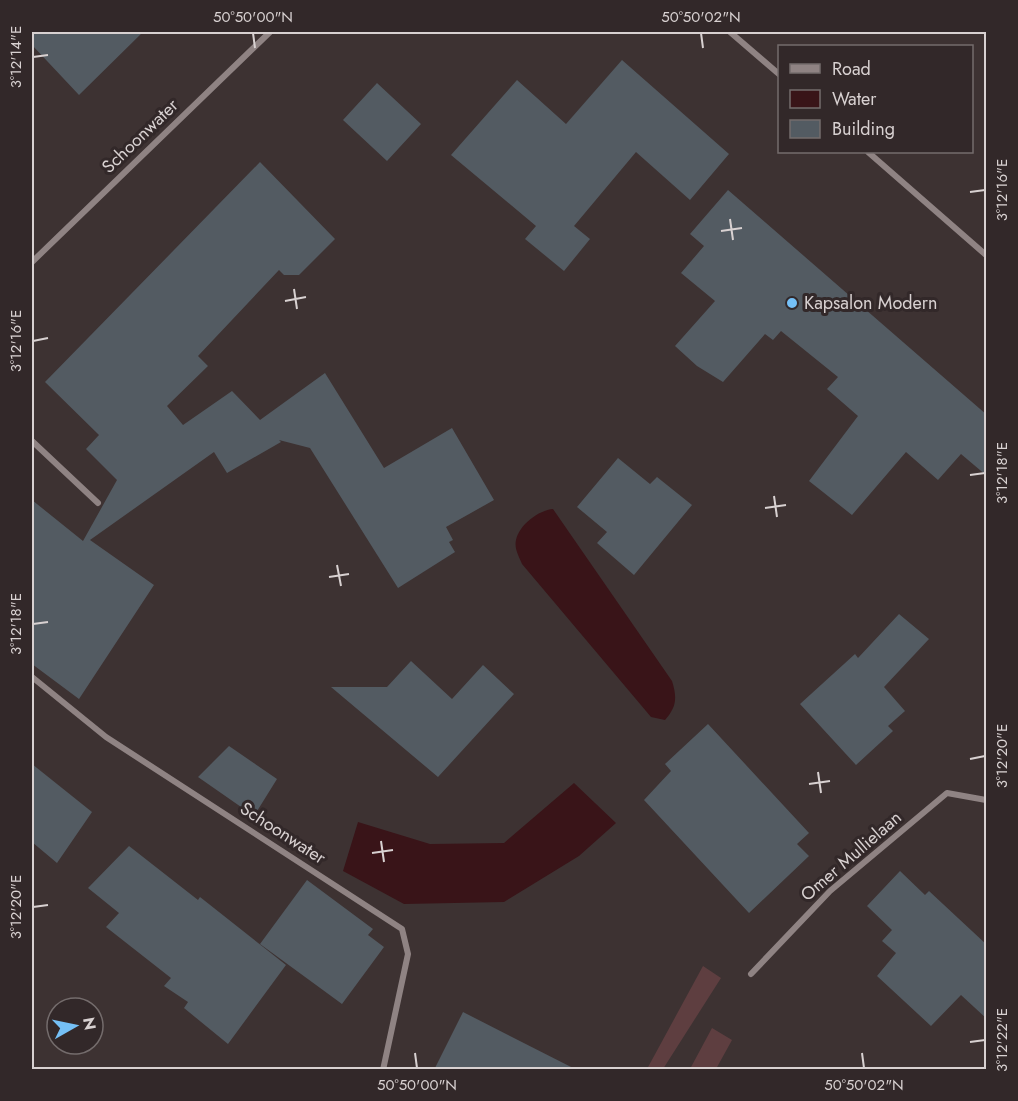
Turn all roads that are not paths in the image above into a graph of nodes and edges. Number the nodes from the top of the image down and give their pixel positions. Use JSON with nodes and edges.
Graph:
{"nodes":[{"id":1,"x":270,"y":32,"type":"edge"},
{"id":2,"x":730,"y":32,"type":"edge"},
{"id":3,"x":778,"y":73,"type":"edge"},
{"id":4,"x":869,"y":153,"type":"edge"},
{"id":5,"x":987,"y":255,"type":"edge"},
{"id":6,"x":32,"y":262,"type":"edge"},
{"id":7,"x":32,"y":441,"type":"edge"},
{"id":8,"x":98,"y":503,"type":"dead end"},
{"id":9,"x":32,"y":677,"type":"edge"},
{"id":10,"x":987,"y":800,"type":"edge"},
{"id":11,"x":751,"y":974,"type":"dead end"},
{"id":12,"x":383,"y":1070,"type":"edge"}],
"edges":[{"from":1,"to":6,"type":"street","name":"Schoonwater"},
{"from":2,"to":3,"type":"street"},
{"from":4,"to":5,"type":"street"},
{"from":7,"to":8,"type":"street"},
{"from":9,"to":12,"type":"street","name":"Schoonwater"},
{"from":10,"to":11,"type":"street","name":"Omer Mullielaan"}]}
